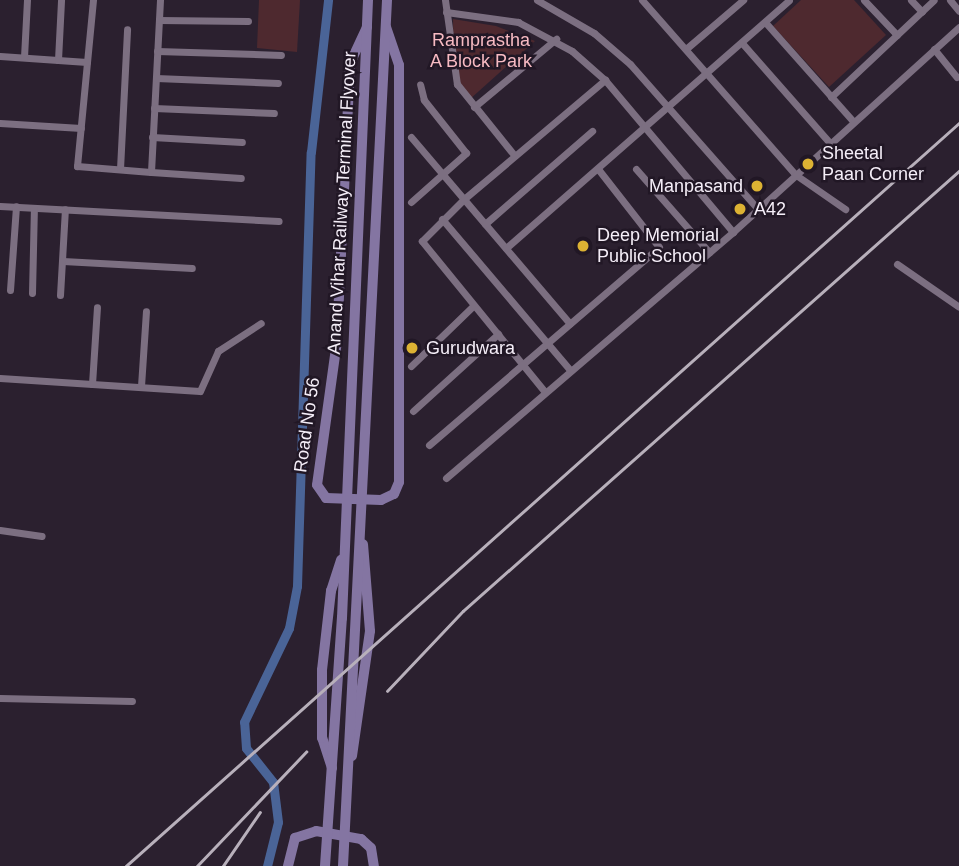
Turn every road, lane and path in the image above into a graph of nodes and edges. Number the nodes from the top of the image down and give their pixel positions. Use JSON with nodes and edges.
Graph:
{"nodes":[{"id":1,"x":27,"y":0,"type":"edge"},
{"id":2,"x":61,"y":0,"type":"edge"},
{"id":3,"x":93,"y":0,"type":"edge"},
{"id":4,"x":160,"y":0,"type":"edge"},
{"id":5,"x":368,"y":0,"type":"edge"},
{"id":6,"x":387,"y":0,"type":"edge"},
{"id":7,"x":445,"y":0,"type":"edge"},
{"id":8,"x":537,"y":0,"type":"edge"},
{"id":9,"x":642,"y":0,"type":"edge"},
{"id":10,"x":657,"y":0,"type":"edge"},
{"id":11,"x":743,"y":0,"type":"edge"},
{"id":12,"x":789,"y":0,"type":"edge"},
{"id":13,"x":864,"y":0,"type":"edge"},
{"id":14,"x":911,"y":0,"type":"edge"},
{"id":15,"x":934,"y":0,"type":"edge"},
{"id":16,"x":950,"y":0,"type":"edge"},
{"id":17,"x":650,"y":6,"type":"junction"},
{"id":18,"x":959,"y":11,"type":"edge"},
{"id":19,"x":446,"y":12,"type":"junction"},
{"id":20,"x":922,"y":12,"type":"junction"},
{"id":21,"x":159,"y":20,"type":"junction"},
{"id":22,"x":248,"y":21,"type":"dead end"},
{"id":23,"x":765,"y":22,"type":"junction"},
{"id":24,"x":367,"y":27,"type":"junction"},
{"id":25,"x":386,"y":27,"type":"junction"},
{"id":26,"x":959,"y":27,"type":"edge"},
{"id":27,"x":127,"y":29,"type":"dead end"},
{"id":28,"x":897,"y":36,"type":"junction"},
{"id":29,"x":556,"y":39,"type":"junction"},
{"id":30,"x":741,"y":43,"type":"junction"},
{"id":31,"x":687,"y":48,"type":"junction"},
{"id":32,"x":934,"y":49,"type":"junction"},
{"id":33,"x":157,"y":51,"type":"junction"},
{"id":34,"x":281,"y":55,"type":"dead end"},
{"id":35,"x":0,"y":56,"type":"edge"},
{"id":36,"x":24,"y":57,"type":"junction"},
{"id":37,"x":58,"y":60,"type":"junction"},
{"id":38,"x":87,"y":62,"type":"junction"},
{"id":39,"x":708,"y":73,"type":"junction"},
{"id":40,"x":957,"y":77,"type":"dead end"},
{"id":41,"x":156,"y":78,"type":"junction"},
{"id":42,"x":605,"y":80,"type":"junction"},
{"id":43,"x":278,"y":83,"type":"dead end"},
{"id":44,"x":420,"y":84,"type":"dead end"},
{"id":45,"x":831,"y":97,"type":"junction"},
{"id":46,"x":474,"y":107,"type":"junction"},
{"id":47,"x":671,"y":107,"type":"junction"},
{"id":48,"x":154,"y":108,"type":"junction"},
{"id":49,"x":274,"y":113,"type":"dead end"},
{"id":50,"x":853,"y":121,"type":"junction"},
{"id":51,"x":0,"y":123,"type":"edge"},
{"id":52,"x":646,"y":127,"type":"junction"},
{"id":53,"x":81,"y":128,"type":"junction"},
{"id":54,"x":592,"y":131,"type":"dead end"},
{"id":55,"x":152,"y":137,"type":"junction"},
{"id":56,"x":411,"y":137,"type":"dead end"},
{"id":57,"x":242,"y":142,"type":"dead end"},
{"id":58,"x":830,"y":143,"type":"junction"},
{"id":59,"x":514,"y":155,"type":"junction"},
{"id":60,"x":120,"y":169,"type":"junction"},
{"id":61,"x":598,"y":169,"type":"junction"},
{"id":62,"x":636,"y":169,"type":"dead end"},
{"id":63,"x":151,"y":172,"type":"junction"},
{"id":64,"x":442,"y":174,"type":"junction"},
{"id":65,"x":796,"y":175,"type":"junction"},
{"id":66,"x":241,"y":178,"type":"dead end"},
{"id":67,"x":464,"y":199,"type":"junction"},
{"id":68,"x":411,"y":202,"type":"dead end"},
{"id":69,"x":0,"y":205,"type":"edge"},
{"id":70,"x":16,"y":206,"type":"junction"},
{"id":71,"x":34,"y":208,"type":"junction"},
{"id":72,"x":65,"y":209,"type":"junction"},
{"id":73,"x":758,"y":209,"type":"junction"},
{"id":74,"x":845,"y":209,"type":"dead end"},
{"id":75,"x":442,"y":219,"type":"junction"},
{"id":76,"x":279,"y":221,"type":"dead end"},
{"id":77,"x":485,"y":224,"type":"junction"},
{"id":78,"x":733,"y":232,"type":"junction"},
{"id":79,"x":506,"y":248,"type":"junction"},
{"id":80,"x":709,"y":252,"type":"junction"},
{"id":81,"x":63,"y":261,"type":"junction"},
{"id":82,"x":897,"y":264,"type":"dead end"},
{"id":83,"x":192,"y":268,"type":"dead end"},
{"id":84,"x":10,"y":290,"type":"dead end"},
{"id":85,"x":32,"y":293,"type":"dead end"},
{"id":86,"x":60,"y":295,"type":"dead end"},
{"id":87,"x":473,"y":306,"type":"junction"},
{"id":88,"x":97,"y":307,"type":"dead end"},
{"id":89,"x":959,"y":307,"type":"edge"},
{"id":90,"x":146,"y":311,"type":"dead end"},
{"id":91,"x":261,"y":323,"type":"dead end"},
{"id":92,"x":570,"y":324,"type":"junction"},
{"id":93,"x":498,"y":334,"type":"junction"},
{"id":94,"x":547,"y":343,"type":"junction"},
{"id":95,"x":523,"y":364,"type":"junction"},
{"id":96,"x":411,"y":366,"type":"dead end"},
{"id":97,"x":570,"y":370,"type":"junction"},
{"id":98,"x":0,"y":378,"type":"edge"},
{"id":99,"x":92,"y":384,"type":"junction"},
{"id":100,"x":141,"y":386,"type":"junction"},
{"id":101,"x":545,"y":392,"type":"junction"},
{"id":102,"x":412,"y":411,"type":"dead end"},
{"id":103,"x":429,"y":445,"type":"dead end"},
{"id":104,"x":446,"y":478,"type":"dead end"},
{"id":105,"x":0,"y":530,"type":"edge"},
{"id":106,"x":42,"y":536,"type":"dead end"},
{"id":107,"x":344,"y":549,"type":"junction"},
{"id":108,"x":0,"y":698,"type":"edge"},
{"id":109,"x":132,"y":701,"type":"dead end"},
{"id":110,"x":334,"y":774,"type":"junction"},
{"id":111,"x":288,"y":866,"type":"edge"},
{"id":112,"x":325,"y":866,"type":"edge"},
{"id":113,"x":343,"y":866,"type":"edge"},
{"id":114,"x":374,"y":866,"type":"edge"}],
"edges":[{"from":1,"to":36,"type":"street"},
{"from":2,"to":37,"type":"street"},
{"from":3,"to":38,"type":"street"},
{"from":4,"to":21,"type":"street"},
{"from":5,"to":24,"type":"main road","name":"Anand Vihar Railway Terminal Flyover"},
{"from":6,"to":25,"type":"main road","name":"Anand Vihar Railway Terminal Flyover"},
{"from":7,"to":19,"type":"street"},
{"from":8,"to":47,"type":"street"},
{"from":9,"to":17,"type":"street"},
{"from":10,"to":17,"type":"street"},
{"from":11,"to":31,"type":"street"},
{"from":12,"to":23,"type":"street"},
{"from":13,"to":28,"type":"street"},
{"from":14,"to":20,"type":"street"},
{"from":15,"to":20,"type":"street"},
{"from":16,"to":18,"type":"street"},
{"from":17,"to":31,"type":"street"},
{"from":19,"to":29,"type":"street"},
{"from":19,"to":46,"type":"street"},
{"from":20,"to":28,"type":"street"},
{"from":21,"to":22,"type":"street"},
{"from":21,"to":33,"type":"street"},
{"from":23,"to":30,"type":"street"},
{"from":23,"to":45,"type":"street"},
{"from":24,"to":25,"type":"main road","name":"Road No 56"},
{"from":24,"to":107,"type":"main road","name":"Anand Vihar Railway Terminal Flyover"},
{"from":25,"to":113,"type":"main road","name":"Anand Vihar Railway Terminal Flyover"},
{"from":26,"to":32,"type":"street"},
{"from":27,"to":60,"type":"street"},
{"from":28,"to":45,"type":"street"},
{"from":29,"to":42,"type":"street"},
{"from":29,"to":46,"type":"street"},
{"from":30,"to":39,"type":"street"},
{"from":30,"to":58,"type":"street"},
{"from":31,"to":39,"type":"street"},
{"from":32,"to":40,"type":"street"},
{"from":32,"to":50,"type":"street"},
{"from":33,"to":34,"type":"street"},
{"from":33,"to":41,"type":"street"},
{"from":35,"to":36,"type":"street"},
{"from":36,"to":37,"type":"street"},
{"from":37,"to":38,"type":"street"},
{"from":38,"to":53,"type":"street"},
{"from":39,"to":47,"type":"street"},
{"from":39,"to":65,"type":"street"},
{"from":41,"to":43,"type":"street"},
{"from":41,"to":48,"type":"street"},
{"from":42,"to":52,"type":"street"},
{"from":42,"to":59,"type":"street"},
{"from":44,"to":64,"type":"street"},
{"from":45,"to":50,"type":"street"},
{"from":46,"to":59,"type":"street"},
{"from":47,"to":52,"type":"street"},
{"from":47,"to":73,"type":"street"},
{"from":48,"to":49,"type":"street"},
{"from":48,"to":55,"type":"street"},
{"from":50,"to":58,"type":"street"},
{"from":51,"to":53,"type":"street"},
{"from":52,"to":61,"type":"street"},
{"from":52,"to":78,"type":"street"},
{"from":53,"to":60,"type":"street"},
{"from":54,"to":77,"type":"street"},
{"from":55,"to":57,"type":"street"},
{"from":55,"to":63,"type":"street"},
{"from":56,"to":64,"type":"street"},
{"from":58,"to":65,"type":"street"},
{"from":59,"to":67,"type":"street"},
{"from":60,"to":63,"type":"street"},
{"from":61,"to":79,"type":"street"},
{"from":61,"to":92,"type":"street"},
{"from":62,"to":80,"type":"street"},
{"from":63,"to":66,"type":"street"},
{"from":64,"to":67,"type":"street"},
{"from":64,"to":68,"type":"street"},
{"from":65,"to":73,"type":"street"},
{"from":65,"to":74,"type":"street"},
{"from":67,"to":75,"type":"street"},
{"from":67,"to":77,"type":"street"},
{"from":69,"to":70,"type":"street"},
{"from":70,"to":71,"type":"street"},
{"from":70,"to":84,"type":"street"},
{"from":71,"to":72,"type":"street"},
{"from":71,"to":85,"type":"street"},
{"from":72,"to":76,"type":"street"},
{"from":72,"to":81,"type":"street"},
{"from":73,"to":78,"type":"street"},
{"from":75,"to":87,"type":"street"},
{"from":75,"to":94,"type":"street"},
{"from":77,"to":79,"type":"street"},
{"from":78,"to":80,"type":"street"},
{"from":79,"to":92,"type":"street"},
{"from":80,"to":97,"type":"street"},
{"from":81,"to":83,"type":"street"},
{"from":81,"to":86,"type":"street"},
{"from":82,"to":89,"type":"street"},
{"from":87,"to":93,"type":"street"},
{"from":87,"to":96,"type":"street"},
{"from":88,"to":99,"type":"street"},
{"from":90,"to":100,"type":"street"},
{"from":91,"to":100,"type":"street"},
{"from":92,"to":94,"type":"street"},
{"from":93,"to":95,"type":"street"},
{"from":93,"to":102,"type":"street"},
{"from":94,"to":95,"type":"street"},
{"from":94,"to":97,"type":"street"},
{"from":95,"to":101,"type":"street"},
{"from":95,"to":103,"type":"street"},
{"from":97,"to":101,"type":"street"},
{"from":98,"to":99,"type":"street"},
{"from":99,"to":100,"type":"street"},
{"from":101,"to":104,"type":"street"},
{"from":105,"to":106,"type":"street"},
{"from":107,"to":110,"type":"main road","name":"Anand Vihar Railway Terminal Flyover"},
{"from":107,"to":110,"type":"main road","name":"Anand Vihar Railway Terminal Flyover"},
{"from":108,"to":109,"type":"street"},
{"from":110,"to":112,"type":"main road","name":"Anand Vihar Railway Terminal Flyover"},
{"from":111,"to":114,"type":"main road"}]}
